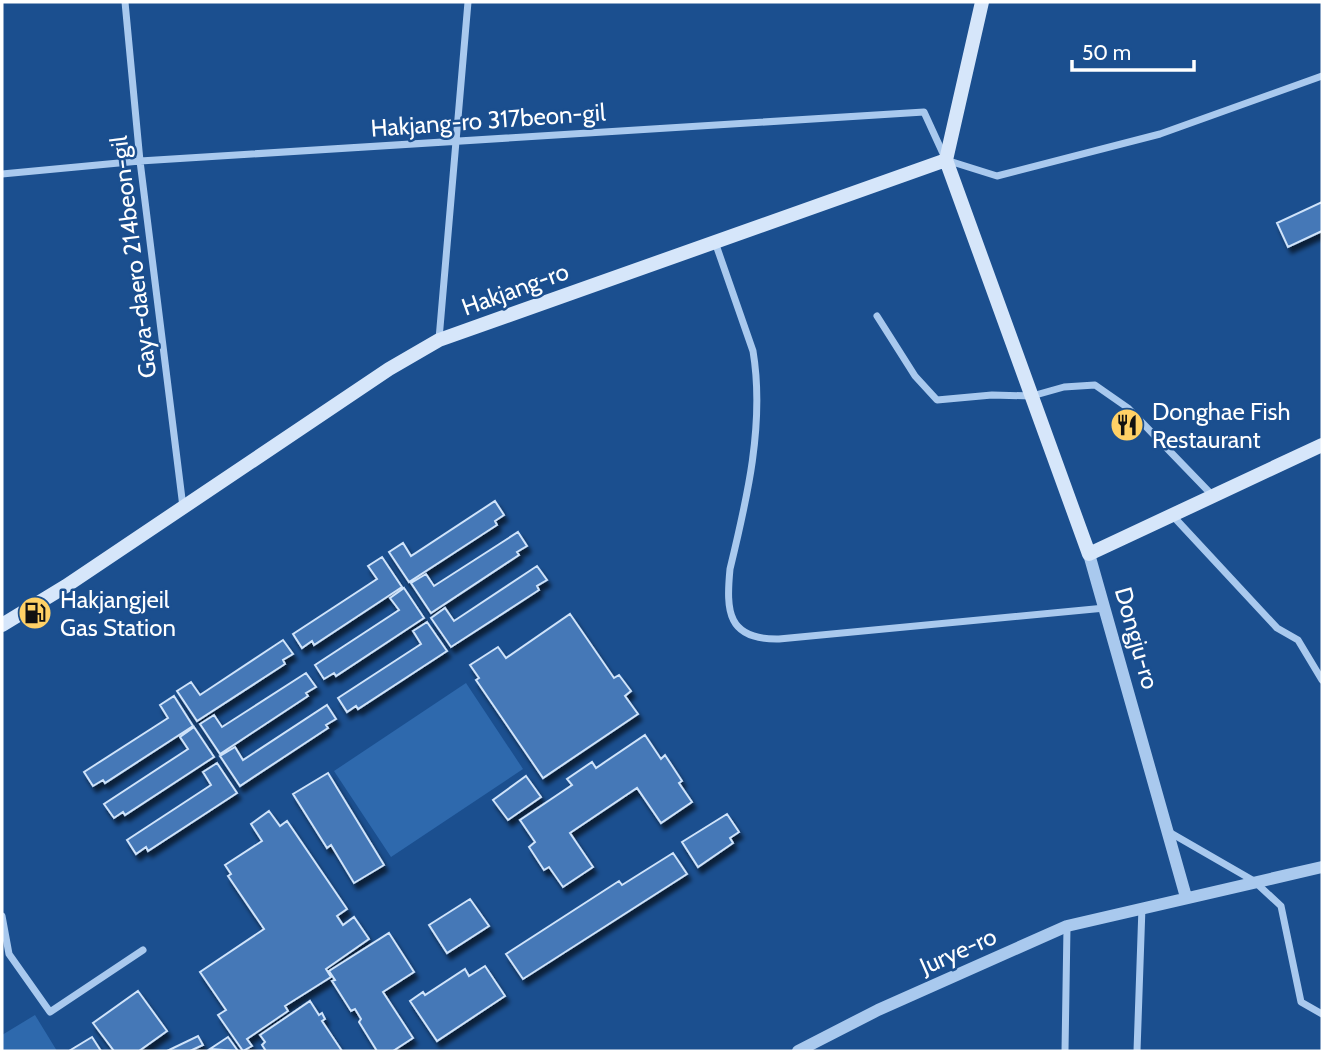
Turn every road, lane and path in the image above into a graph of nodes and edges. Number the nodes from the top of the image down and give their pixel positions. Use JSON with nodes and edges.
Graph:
{"nodes":[{"id":1,"x":125,"y":2,"type":"edge"},
{"id":2,"x":468,"y":2,"type":"edge"},
{"id":3,"x":982,"y":2,"type":"edge"},
{"id":4,"x":1322,"y":76,"type":"edge"},
{"id":5,"x":455,"y":141,"type":"junction"},
{"id":6,"x":946,"y":160,"type":"junction"},
{"id":7,"x":140,"y":162,"type":"junction"},
{"id":8,"x":2,"y":174,"type":"edge"},
{"id":9,"x":715,"y":242,"type":"junction"},
{"id":10,"x":877,"y":316,"type":"dead end"},
{"id":11,"x":439,"y":340,"type":"junction"},
{"id":12,"x":1032,"y":397,"type":"junction"},
{"id":13,"x":1322,"y":445,"type":"edge"},
{"id":14,"x":1213,"y":496,"type":"junction"},
{"id":15,"x":183,"y":508,"type":"junction"},
{"id":16,"x":1172,"y":515,"type":"junction"},
{"id":17,"x":1090,"y":554,"type":"junction"},
{"id":18,"x":1105,"y":608,"type":"junction"},
{"id":19,"x":2,"y":625,"type":"edge"},
{"id":20,"x":1322,"y":680,"type":"edge"},
{"id":21,"x":1169,"y":832,"type":"junction"},
{"id":22,"x":1322,"y":867,"type":"edge"},
{"id":23,"x":1254,"y":881,"type":"junction"},
{"id":24,"x":1186,"y":897,"type":"junction"},
{"id":25,"x":1142,"y":907,"type":"junction"},
{"id":26,"x":2,"y":916,"type":"edge"},
{"id":27,"x":1067,"y":926,"type":"junction"},
{"id":28,"x":143,"y":950,"type":"dead end"},
{"id":29,"x":1322,"y":1014,"type":"edge"},
{"id":30,"x":799,"y":1051,"type":"edge"},
{"id":31,"x":1065,"y":1051,"type":"edge"},
{"id":32,"x":1137,"y":1051,"type":"edge"}],
"edges":[{"from":1,"to":7,"type":"street","name":"Gaya-daero 214beon-gil"},
{"from":2,"to":5,"type":"street"},
{"from":3,"to":6,"type":"main road"},
{"from":4,"to":6,"type":"street"},
{"from":5,"to":6,"type":"street","name":"Hakjang-ro 317beon-gil"},
{"from":5,"to":7,"type":"street","name":"Hakjang-ro 317beon-gil"},
{"from":5,"to":11,"type":"street"},
{"from":6,"to":9,"type":"main road","name":"Hakjang-ro"},
{"from":6,"to":12,"type":"main road","name":"Dongju-ro"},
{"from":7,"to":8,"type":"street","name":"Hakjang-ro 317beon-gil"},
{"from":7,"to":15,"type":"street","name":"Gaya-daero 214beon-gil"},
{"from":9,"to":11,"type":"main road","name":"Hakjang-ro"},
{"from":9,"to":18,"type":"street"},
{"from":10,"to":12,"type":"street"},
{"from":11,"to":15,"type":"main road","name":"Hakjang-ro"},
{"from":12,"to":14,"type":"street"},
{"from":12,"to":17,"type":"main road","name":"Dongju-ro"},
{"from":13,"to":14,"type":"main road"},
{"from":14,"to":16,"type":"main road"},
{"from":15,"to":19,"type":"main road","name":"Hakjang-ro"},
{"from":16,"to":17,"type":"main road"},
{"from":16,"to":20,"type":"street"},
{"from":17,"to":18,"type":"street","name":"Dongju-ro"},
{"from":18,"to":21,"type":"street","name":"Dongju-ro"},
{"from":21,"to":23,"type":"street"},
{"from":21,"to":24,"type":"street","name":"Dongju-ro"},
{"from":22,"to":23,"type":"street","name":"Jurye-ro"},
{"from":23,"to":24,"type":"street","name":"Jurye-ro"},
{"from":23,"to":29,"type":"street"},
{"from":24,"to":25,"type":"street","name":"Jurye-ro"},
{"from":25,"to":27,"type":"street","name":"Jurye-ro"},
{"from":25,"to":32,"type":"street"},
{"from":26,"to":28,"type":"street"},
{"from":27,"to":30,"type":"street","name":"Jurye-ro"},
{"from":27,"to":31,"type":"street"}]}
